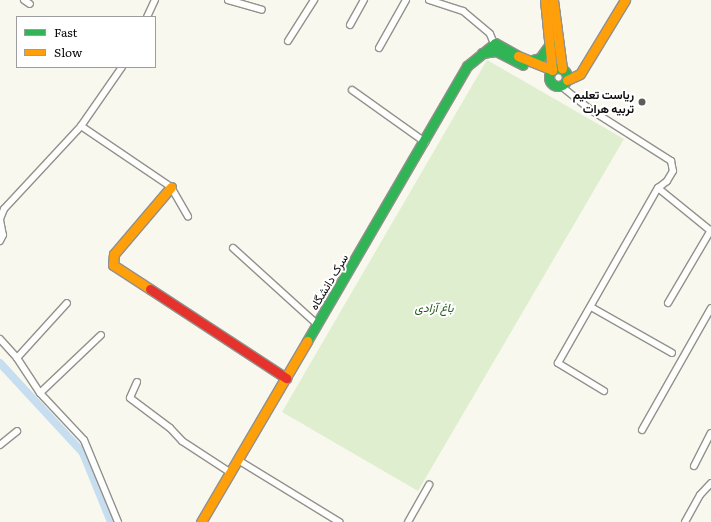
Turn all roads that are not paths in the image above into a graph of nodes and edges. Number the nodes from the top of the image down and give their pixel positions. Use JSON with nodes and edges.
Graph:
{"nodes":[{"id":1,"x":24,"y":0,"type":"edge"},
{"id":2,"x":155,"y":0,"type":"edge"},
{"id":3,"x":228,"y":0,"type":"edge"},
{"id":4,"x":314,"y":0,"type":"edge"},
{"id":5,"x":364,"y":0,"type":"edge"},
{"id":6,"x":406,"y":0,"type":"edge"},
{"id":7,"x":429,"y":0,"type":"edge"},
{"id":8,"x":545,"y":0,"type":"edge"},
{"id":9,"x":553,"y":0,"type":"edge"},
{"id":10,"x":625,"y":0,"type":"edge"},
{"id":11,"x":30,"y":4,"type":"dead end"},
{"id":12,"x":262,"y":10,"type":"dead end"},
{"id":13,"x":147,"y":16,"type":"edge"},
{"id":14,"x":350,"y":25,"type":"dead end"},
{"id":15,"x":288,"y":41,"type":"dead end"},
{"id":16,"x":550,"y":42,"type":"junction"},
{"id":17,"x":495,"y":47,"type":"junction"},
{"id":18,"x":379,"y":48,"type":"dead end"},
{"id":19,"x":526,"y":60,"type":"junction"},
{"id":20,"x":121,"y":68,"type":"edge"},
{"id":21,"x":562,"y":68,"type":"junction"},
{"id":22,"x":550,"y":73,"type":"junction"},
{"id":23,"x":564,"y":83,"type":"junction"},
{"id":24,"x":352,"y":90,"type":"dead end"},
{"id":25,"x":81,"y":126,"type":"junction"},
{"id":26,"x":426,"y":142,"type":"junction"},
{"id":27,"x":171,"y":187,"type":"junction"},
{"id":28,"x":658,"y":188,"type":"junction"},
{"id":29,"x":188,"y":216,"type":"dead end"},
{"id":30,"x":0,"y":220,"type":"edge"},
{"id":31,"x":711,"y":230,"type":"edge"},
{"id":32,"x":0,"y":241,"type":"edge"},
{"id":33,"x":232,"y":248,"type":"dead end"},
{"id":34,"x":67,"y":303,"type":"dead end"},
{"id":35,"x":668,"y":303,"type":"dead end"},
{"id":36,"x":591,"y":307,"type":"junction"},
{"id":37,"x":711,"y":308,"type":"edge"},
{"id":38,"x":318,"y":325,"type":"junction"},
{"id":39,"x":100,"y":335,"type":"dead end"},
{"id":40,"x":0,"y":338,"type":"edge"},
{"id":41,"x":672,"y":353,"type":"dead end"},
{"id":42,"x":17,"y":358,"type":"junction"},
{"id":43,"x":286,"y":378,"type":"junction"},
{"id":44,"x":137,"y":382,"type":"dead end"},
{"id":45,"x":604,"y":391,"type":"dead end"},
{"id":46,"x":40,"y":393,"type":"junction"},
{"id":47,"x":642,"y":430,"type":"dead end"},
{"id":48,"x":17,"y":431,"type":"dead end"},
{"id":49,"x":711,"y":433,"type":"edge"},
{"id":50,"x":0,"y":445,"type":"edge"},
{"id":51,"x":238,"y":460,"type":"junction"},
{"id":52,"x":694,"y":466,"type":"dead end"},
{"id":53,"x":230,"y":473,"type":"junction"},
{"id":54,"x":711,"y":483,"type":"edge"},
{"id":55,"x":429,"y":484,"type":"dead end"},
{"id":56,"x":118,"y":522,"type":"edge"},
{"id":57,"x":201,"y":522,"type":"edge"},
{"id":58,"x":339,"y":522,"type":"edge"},
{"id":59,"x":408,"y":522,"type":"edge"},
{"id":60,"x":685,"y":522,"type":"edge"}],
"edges":[{"from":1,"to":11,"type":"street"},
{"from":2,"to":13,"type":"street"},
{"from":3,"to":12,"type":"street"},
{"from":4,"to":15,"type":"street"},
{"from":5,"to":14,"type":"street"},
{"from":6,"to":18,"type":"street"},
{"from":7,"to":17,"type":"street"},
{"from":8,"to":16,"type":"street"},
{"from":9,"to":21,"type":"street"},
{"from":10,"to":23,"type":"street"},
{"from":16,"to":19,"type":"street"},
{"from":16,"to":22,"type":"street"},
{"from":17,"to":19,"type":"street"},
{"from":17,"to":22,"type":"street"},
{"from":17,"to":26,"type":"street","name":"سرک دانشگاه"},
{"from":19,"to":22,"type":"street"},
{"from":20,"to":25,"type":"street"},
{"from":21,"to":22,"type":"street"},
{"from":21,"to":23,"type":"street"},
{"from":22,"to":23,"type":"street"},
{"from":23,"to":28,"type":"street"},
{"from":24,"to":26,"type":"street"},
{"from":25,"to":27,"type":"street"},
{"from":25,"to":30,"type":"street"},
{"from":26,"to":38,"type":"street","name":"سرک دانشگاه"},
{"from":27,"to":29,"type":"street"},
{"from":27,"to":43,"type":"street"},
{"from":28,"to":31,"type":"street"},
{"from":28,"to":36,"type":"street"},
{"from":30,"to":32,"type":"street"},
{"from":31,"to":35,"type":"street"},
{"from":33,"to":38,"type":"street"},
{"from":34,"to":42,"type":"street"},
{"from":36,"to":41,"type":"street"},
{"from":36,"to":45,"type":"street"},
{"from":37,"to":47,"type":"street"},
{"from":38,"to":43,"type":"street","name":"سرک دانشگاه"},
{"from":39,"to":46,"type":"street"},
{"from":40,"to":42,"type":"street"},
{"from":42,"to":46,"type":"street"},
{"from":43,"to":51,"type":"street","name":"سرک دانشگاه"},
{"from":44,"to":53,"type":"street"},
{"from":46,"to":56,"type":"street"},
{"from":48,"to":50,"type":"street"},
{"from":49,"to":52,"type":"street"},
{"from":51,"to":53,"type":"street","name":"سرک دانشگاه"},
{"from":51,"to":58,"type":"street"},
{"from":53,"to":57,"type":"street","name":"سرک دانشگاه"},
{"from":54,"to":60,"type":"street"},
{"from":55,"to":59,"type":"street"}]}
